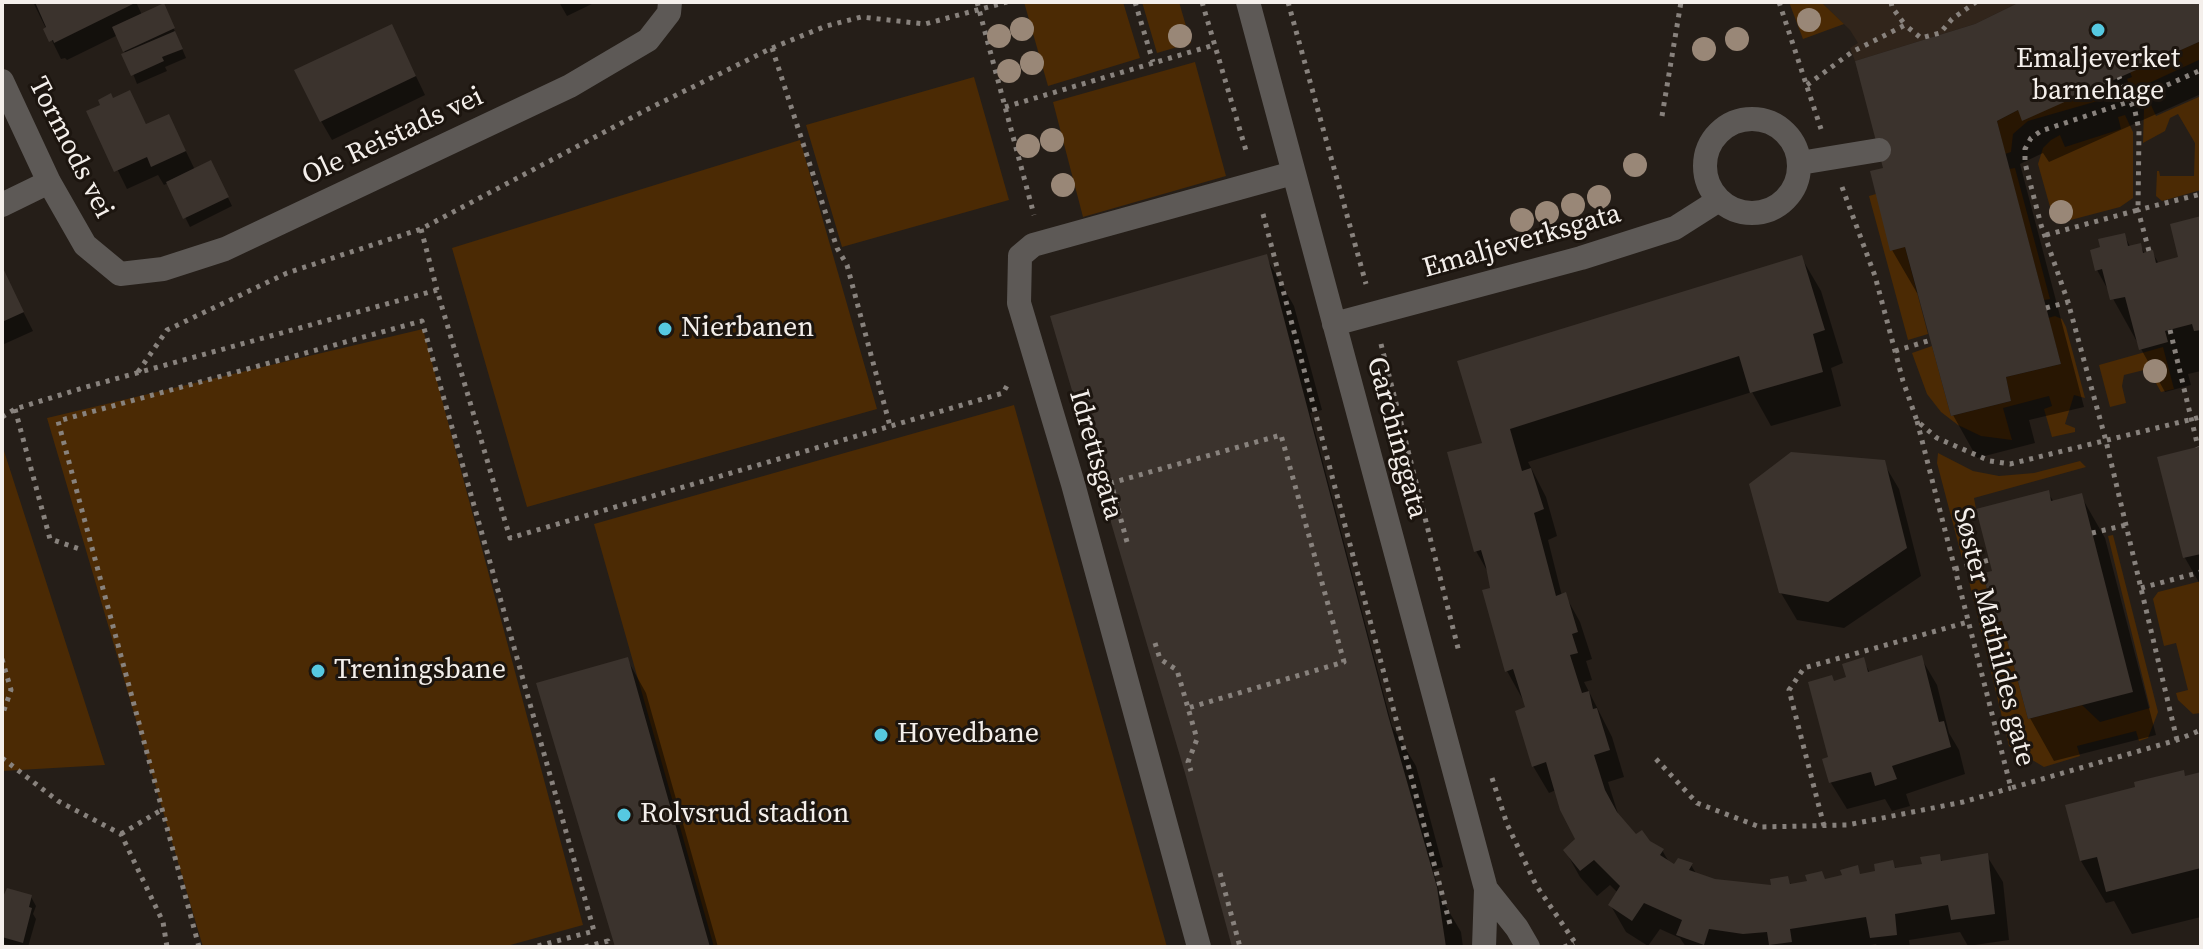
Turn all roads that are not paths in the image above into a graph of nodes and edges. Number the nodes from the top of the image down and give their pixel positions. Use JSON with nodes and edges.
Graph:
{"nodes":[{"id":1,"x":1248,"y":2,"type":"edge"},
{"id":2,"x":670,"y":8,"type":"edge"},
{"id":3,"x":2,"y":81,"type":"edge"},
{"id":4,"x":1879,"y":150,"type":"dead end"},
{"id":5,"x":1800,"y":163,"type":"junction"},
{"id":6,"x":1293,"y":173,"type":"junction"},
{"id":7,"x":49,"y":182,"type":"junction"},
{"id":8,"x":1719,"y":200,"type":"junction"},
{"id":9,"x":2,"y":205,"type":"edge"},
{"id":10,"x":120,"y":274,"type":"joint"},
{"id":11,"x":1334,"y":324,"type":"junction"},
{"id":12,"x":1486,"y":889,"type":"junction"},
{"id":13,"x":1199,"y":947,"type":"edge"},
{"id":14,"x":1484,"y":947,"type":"edge"},
{"id":15,"x":1528,"y":947,"type":"edge"}],
"edges":[{"from":1,"to":6,"type":"street","name":"Garchinggata"},
{"from":2,"to":10,"type":"street","name":"Ole Reistads vei"},
{"from":3,"to":7,"type":"street","name":"Tormods vei"},
{"from":4,"to":5,"type":"street"},
{"from":5,"to":8,"type":"street"},
{"from":5,"to":8,"type":"street"},
{"from":6,"to":11,"type":"street","name":"Garchinggata"},
{"from":6,"to":13,"type":"street","name":"Idrettsgata"},
{"from":7,"to":9,"type":"street"},
{"from":7,"to":10,"type":"street","name":"Tormods vei"},
{"from":8,"to":11,"type":"street","name":"Emaljeverksgata"},
{"from":11,"to":12,"type":"street","name":"Garchinggata"},
{"from":12,"to":14,"type":"street","name":"Garchinggata"},
{"from":12,"to":15,"type":"street","name":"Garchinggata"}]}
